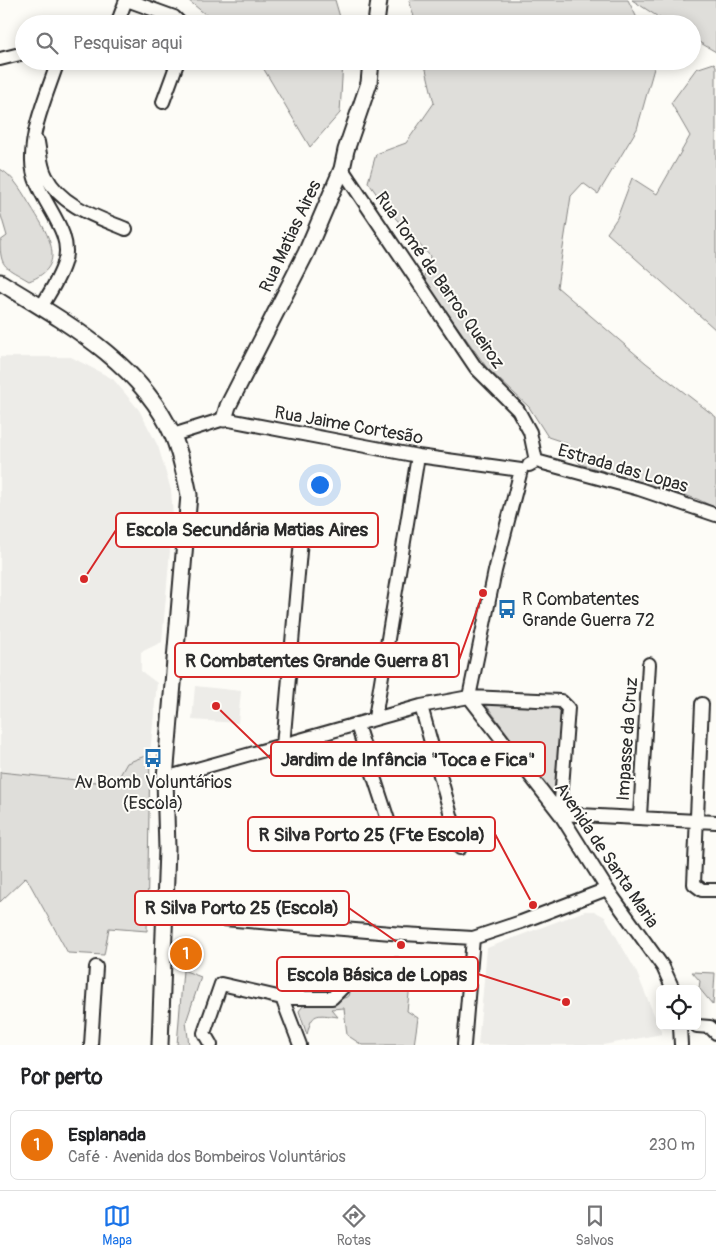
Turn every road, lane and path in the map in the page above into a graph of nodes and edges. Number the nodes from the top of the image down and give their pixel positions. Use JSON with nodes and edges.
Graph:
{"nodes":[{"id":1,"x":126,"y":0,"type":"edge"},
{"id":2,"x":379,"y":0,"type":"edge"},
{"id":3,"x":120,"y":15,"type":"edge"},
{"id":4,"x":168,"y":15,"type":"edge"},
{"id":5,"x":377,"y":15,"type":"edge"},
{"id":6,"x":15,"y":55,"type":"edge"},
{"id":7,"x":0,"y":58,"type":"edge"},
{"id":8,"x":55,"y":70,"type":"edge"},
{"id":9,"x":175,"y":70,"type":"edge"},
{"id":10,"x":370,"y":70,"type":"edge"},
{"id":11,"x":163,"y":102,"type":"dead end"},
{"id":12,"x":35,"y":132,"type":"junction"},
{"id":13,"x":342,"y":169,"type":"junction"},
{"id":14,"x":126,"y":229,"type":"dead end"},
{"id":15,"x":0,"y":282,"type":"edge"},
{"id":16,"x":41,"y":307,"type":"junction"},
{"id":17,"x":224,"y":419,"type":"junction"},
{"id":18,"x":172,"y":435,"type":"junction"},
{"id":19,"x":418,"y":456,"type":"junction"},
{"id":20,"x":536,"y":461,"type":"junction"},
{"id":21,"x":520,"y":470,"type":"junction"},
{"id":22,"x":716,"y":515,"type":"edge"},
{"id":23,"x":302,"y":528,"type":"dead end"},
{"id":24,"x":649,"y":664,"type":"dead end"},
{"id":25,"x":469,"y":697,"type":"junction"},
{"id":26,"x":702,"y":704,"type":"dead end"},
{"id":27,"x":421,"y":706,"type":"junction"},
{"id":28,"x":375,"y":718,"type":"junction"},
{"id":29,"x":357,"y":725,"type":"junction"},
{"id":30,"x":283,"y":746,"type":"junction"},
{"id":31,"x":166,"y":778,"type":"junction"},
{"id":32,"x":560,"y":814,"type":"junction"},
{"id":33,"x":640,"y":816,"type":"junction"},
{"id":34,"x":696,"y":820,"type":"junction"},
{"id":35,"x":716,"y":822,"type":"edge"},
{"id":36,"x":390,"y":826,"type":"dead end"},
{"id":37,"x":460,"y":848,"type":"dead end"},
{"id":38,"x":607,"y":889,"type":"junction"},
{"id":39,"x":716,"y":890,"type":"edge"},
{"id":40,"x":164,"y":914,"type":"junction"},
{"id":41,"x":472,"y":938,"type":"junction"},
{"id":42,"x":96,"y":967,"type":"dead end"},
{"id":43,"x":671,"y":985,"type":"edge"},
{"id":44,"x":344,"y":986,"type":"dead end"},
{"id":45,"x":282,"y":998,"type":"junction"},
{"id":46,"x":705,"y":1028,"type":"edge"},
{"id":47,"x":682,"y":1038,"type":"edge"},
{"id":48,"x":91,"y":1045,"type":"edge"},
{"id":49,"x":160,"y":1045,"type":"edge"},
{"id":50,"x":211,"y":1045,"type":"edge"},
{"id":51,"x":300,"y":1045,"type":"edge"},
{"id":52,"x":464,"y":1045,"type":"edge"}],
"edges":[{"from":1,"to":3,"type":"street"},
{"from":1,"to":4,"type":"street"},
{"from":2,"to":5,"type":"street"},
{"from":6,"to":7,"type":"street"},
{"from":8,"to":12,"type":"street"},
{"from":9,"to":11,"type":"street"},
{"from":10,"to":13,"type":"street","name":"Rua Matias Aires"},
{"from":12,"to":14,"type":"street"},
{"from":12,"to":16,"type":"street"},
{"from":13,"to":17,"type":"street","name":"Rua Matias Aires"},
{"from":13,"to":20,"type":"street","name":"Rua Tomé de Barros Queiroz"},
{"from":15,"to":16,"type":"street"},
{"from":16,"to":18,"type":"street"},
{"from":17,"to":18,"type":"street","name":"Rua Jaime Cortesão"},
{"from":17,"to":19,"type":"street","name":"Rua Jaime Cortesão"},
{"from":18,"to":31,"type":"street"},
{"from":19,"to":21,"type":"street","name":"Rua Jaime Cortesão"},
{"from":19,"to":28,"type":"street"},
{"from":20,"to":21,"type":"street","name":"Estrada das Lopas"},
{"from":20,"to":22,"type":"street","name":"Estrada das Lopas"},
{"from":21,"to":25,"type":"street"},
{"from":23,"to":30,"type":"street"},
{"from":24,"to":33,"type":"street","name":"Impasse da Cruz"},
{"from":25,"to":27,"type":"street"},
{"from":25,"to":32,"type":"street","name":"Avenida de Santa Maria"},
{"from":25,"to":32,"type":"street"},
{"from":26,"to":34,"type":"street"},
{"from":27,"to":28,"type":"street"},
{"from":27,"to":37,"type":"street"},
{"from":28,"to":29,"type":"street"},
{"from":29,"to":30,"type":"street"},
{"from":29,"to":36,"type":"street"},
{"from":30,"to":31,"type":"street"},
{"from":31,"to":40,"type":"street"},
{"from":32,"to":33,"type":"street"},
{"from":32,"to":38,"type":"street","name":"Avenida de Santa Maria"},
{"from":33,"to":34,"type":"street"},
{"from":34,"to":35,"type":"street"},
{"from":34,"to":39,"type":"street"},
{"from":38,"to":41,"type":"street"},
{"from":38,"to":43,"type":"street","name":"Avenida de Santa Maria"},
{"from":40,"to":41,"type":"street"},
{"from":40,"to":49,"type":"street"},
{"from":41,"to":52,"type":"street"},
{"from":42,"to":48,"type":"street"},
{"from":44,"to":45,"type":"street"},
{"from":45,"to":50,"type":"street"},
{"from":45,"to":51,"type":"street"},
{"from":46,"to":47,"type":"street"}]}
